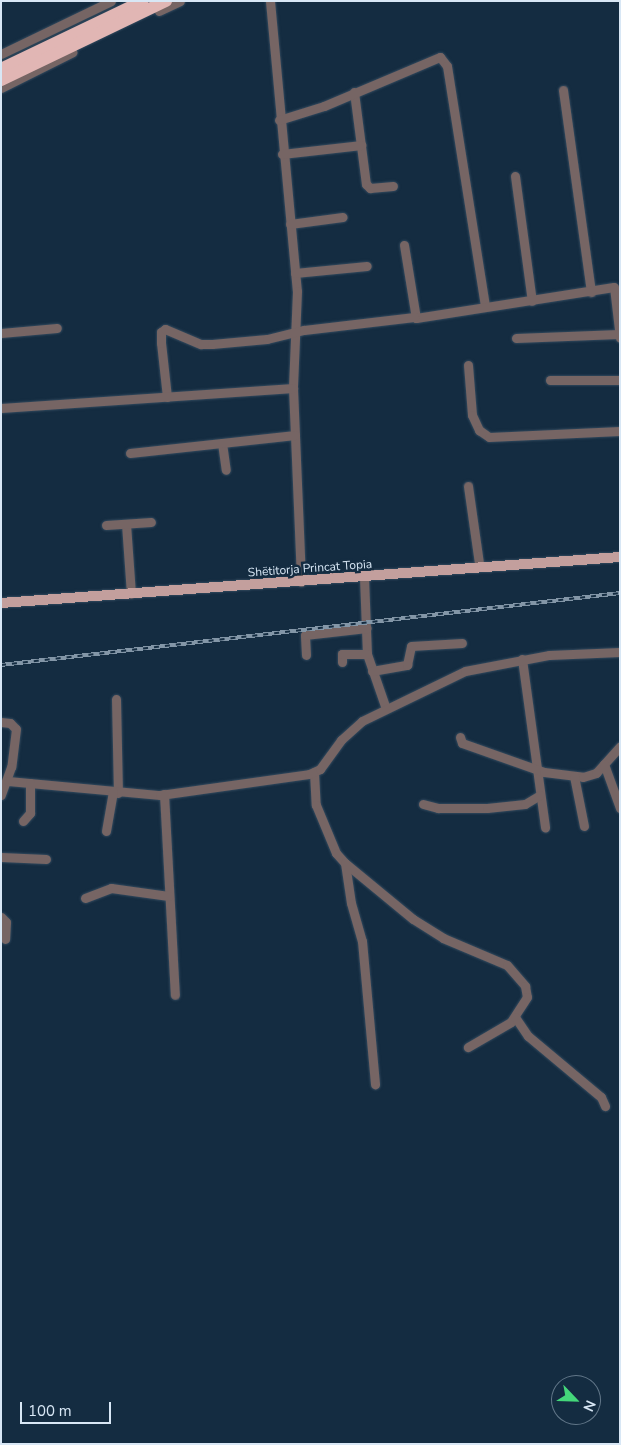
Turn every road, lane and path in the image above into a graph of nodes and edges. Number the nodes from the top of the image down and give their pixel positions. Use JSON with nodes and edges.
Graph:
{"nodes":[{"id":1,"x":111,"y":1,"type":"edge"},
{"id":2,"x":143,"y":1,"type":"edge"},
{"id":3,"x":166,"y":1,"type":"edge"},
{"id":4,"x":180,"y":1,"type":"edge"},
{"id":5,"x":270,"y":1,"type":"edge"},
{"id":6,"x":1,"y":54,"type":"edge"},
{"id":7,"x":1,"y":69,"type":"edge"},
{"id":8,"x":1,"y":80,"type":"edge"},
{"id":9,"x":1,"y":88,"type":"edge"},
{"id":10,"x":563,"y":90,"type":"dead end"},
{"id":11,"x":354,"y":92,"type":"junction"},
{"id":12,"x":279,"y":120,"type":"junction"},
{"id":13,"x":361,"y":145,"type":"junction"},
{"id":14,"x":282,"y":154,"type":"junction"},
{"id":15,"x":515,"y":176,"type":"dead end"},
{"id":16,"x":393,"y":186,"type":"dead end"},
{"id":17,"x":344,"y":217,"type":"dead end"},
{"id":18,"x":290,"y":224,"type":"junction"},
{"id":19,"x":404,"y":245,"type":"dead end"},
{"id":20,"x":367,"y":266,"type":"dead end"},
{"id":21,"x":295,"y":273,"type":"junction"},
{"id":22,"x":617,"y":287,"type":"edge"},
{"id":23,"x":592,"y":292,"type":"junction"},
{"id":24,"x":532,"y":301,"type":"junction"},
{"id":25,"x":485,"y":306,"type":"junction"},
{"id":26,"x":414,"y":317,"type":"junction"},
{"id":27,"x":57,"y":328,"type":"dead end"},
{"id":28,"x":1,"y":333,"type":"edge"},
{"id":29,"x":296,"y":333,"type":"junction"},
{"id":30,"x":619,"y":334,"type":"edge"},
{"id":31,"x":516,"y":338,"type":"dead end"},
{"id":32,"x":620,"y":338,"type":"edge"},
{"id":33,"x":468,"y":365,"type":"dead end"},
{"id":34,"x":550,"y":380,"type":"dead end"},
{"id":35,"x":620,"y":380,"type":"edge"},
{"id":36,"x":293,"y":388,"type":"junction"},
{"id":37,"x":167,"y":397,"type":"junction"},
{"id":38,"x":1,"y":408,"type":"edge"},
{"id":39,"x":620,"y":431,"type":"edge"},
{"id":40,"x":295,"y":435,"type":"junction"},
{"id":41,"x":222,"y":443,"type":"junction"},
{"id":42,"x":130,"y":452,"type":"dead end"},
{"id":43,"x":226,"y":470,"type":"dead end"},
{"id":44,"x":468,"y":486,"type":"dead end"},
{"id":45,"x":151,"y":522,"type":"dead end"},
{"id":46,"x":126,"y":524,"type":"junction"},
{"id":47,"x":106,"y":525,"type":"dead end"},
{"id":48,"x":620,"y":557,"type":"edge"},
{"id":49,"x":479,"y":563,"type":"dead end"},
{"id":50,"x":364,"y":577,"type":"junction"},
{"id":51,"x":301,"y":582,"type":"junction"},
{"id":52,"x":131,"y":594,"type":"junction"},
{"id":53,"x":1,"y":603,"type":"edge"},
{"id":54,"x":367,"y":628,"type":"junction"},
{"id":55,"x":462,"y":643,"type":"dead end"},
{"id":56,"x":620,"y":652,"type":"edge"},
{"id":57,"x":367,"y":654,"type":"junction"},
{"id":58,"x":306,"y":655,"type":"dead end"},
{"id":59,"x":522,"y":659,"type":"junction"},
{"id":60,"x":342,"y":662,"type":"dead end"},
{"id":61,"x":372,"y":672,"type":"junction"},
{"id":62,"x":116,"y":699,"type":"dead end"},
{"id":63,"x":386,"y":709,"type":"junction"},
{"id":64,"x":1,"y":722,"type":"edge"},
{"id":65,"x":460,"y":737,"type":"dead end"},
{"id":66,"x":620,"y":746,"type":"edge"},
{"id":67,"x":604,"y":764,"type":"junction"},
{"id":68,"x":538,"y":768,"type":"junction"},
{"id":69,"x":314,"y":772,"type":"junction"},
{"id":70,"x":574,"y":776,"type":"junction"},
{"id":71,"x":8,"y":780,"type":"junction"},
{"id":72,"x":30,"y":782,"type":"junction"},
{"id":73,"x":116,"y":792,"type":"junction"},
{"id":74,"x":164,"y":794,"type":"junction"},
{"id":75,"x":540,"y":795,"type":"junction"},
{"id":76,"x":1,"y":796,"type":"edge"},
{"id":77,"x":423,"y":804,"type":"dead end"},
{"id":78,"x":620,"y":808,"type":"edge"},
{"id":79,"x":23,"y":822,"type":"dead end"},
{"id":80,"x":584,"y":826,"type":"dead end"},
{"id":81,"x":545,"y":827,"type":"dead end"},
{"id":82,"x":106,"y":832,"type":"dead end"},
{"id":83,"x":1,"y":857,"type":"edge"},
{"id":84,"x":46,"y":859,"type":"dead end"},
{"id":85,"x":345,"y":863,"type":"junction"},
{"id":86,"x":168,"y":896,"type":"junction"},
{"id":87,"x":85,"y":898,"type":"dead end"},
{"id":88,"x":1,"y":917,"type":"edge"},
{"id":89,"x":5,"y":939,"type":"dead end"},
{"id":90,"x":175,"y":995,"type":"dead end"},
{"id":91,"x":516,"y":1017,"type":"junction"},
{"id":92,"x":468,"y":1047,"type":"dead end"},
{"id":93,"x":375,"y":1084,"type":"dead end"},
{"id":94,"x":605,"y":1106,"type":"dead end"}],
"edges":[{"from":1,"to":6,"type":"street"},
{"from":2,"to":7,"type":"highway"},
{"from":3,"to":8,"type":"highway"},
{"from":4,"to":9,"type":"street"},
{"from":5,"to":12,"type":"street"},
{"from":10,"to":23,"type":"street"},
{"from":11,"to":12,"type":"street"},
{"from":11,"to":13,"type":"street"},
{"from":11,"to":25,"type":"street"},
{"from":12,"to":14,"type":"street"},
{"from":13,"to":14,"type":"street"},
{"from":13,"to":16,"type":"street"},
{"from":14,"to":18,"type":"street"},
{"from":15,"to":24,"type":"street"},
{"from":17,"to":18,"type":"street"},
{"from":18,"to":21,"type":"street"},
{"from":19,"to":26,"type":"street"},
{"from":20,"to":21,"type":"street"},
{"from":21,"to":29,"type":"street"},
{"from":22,"to":23,"type":"street"},
{"from":22,"to":30,"type":"street"},
{"from":23,"to":24,"type":"street"},
{"from":24,"to":25,"type":"street"},
{"from":25,"to":26,"type":"street"},
{"from":26,"to":29,"type":"street"},
{"from":27,"to":28,"type":"street"},
{"from":29,"to":36,"type":"street"},
{"from":29,"to":37,"type":"street"},
{"from":30,"to":31,"type":"street"},
{"from":30,"to":32,"type":"street"},
{"from":33,"to":39,"type":"street"},
{"from":34,"to":35,"type":"street"},
{"from":36,"to":37,"type":"street"},
{"from":36,"to":40,"type":"street"},
{"from":37,"to":38,"type":"street"},
{"from":40,"to":41,"type":"street"},
{"from":40,"to":51,"type":"street"},
{"from":41,"to":42,"type":"street"},
{"from":41,"to":43,"type":"street"},
{"from":44,"to":49,"type":"street"},
{"from":45,"to":46,"type":"street"},
{"from":46,"to":47,"type":"street"},
{"from":46,"to":52,"type":"street"},
{"from":48,"to":50,"type":"main road","name":"Shëtitorja Princat Topia"},
{"from":50,"to":51,"type":"main road","name":"Shëtitorja Princat Topia"},
{"from":50,"to":54,"type":"street"},
{"from":51,"to":52,"type":"main road","name":"Shëtitorja Princat Topia"},
{"from":52,"to":53,"type":"main road","name":"Shëtitorja Princat Topia"},
{"from":54,"to":57,"type":"street"},
{"from":54,"to":58,"type":"street"},
{"from":55,"to":61,"type":"street"},
{"from":56,"to":59,"type":"street"},
{"from":57,"to":60,"type":"street"},
{"from":57,"to":61,"type":"street"},
{"from":59,"to":63,"type":"street"},
{"from":59,"to":68,"type":"street"},
{"from":61,"to":63,"type":"street"},
{"from":62,"to":73,"type":"street"},
{"from":63,"to":69,"type":"street"},
{"from":64,"to":71,"type":"street"},
{"from":65,"to":68,"type":"street"},
{"from":66,"to":67,"type":"street"},
{"from":67,"to":70,"type":"street"},
{"from":67,"to":78,"type":"street"},
{"from":68,"to":70,"type":"street"},
{"from":68,"to":75,"type":"street"},
{"from":69,"to":74,"type":"street"},
{"from":69,"to":85,"type":"street"},
{"from":70,"to":80,"type":"street"},
{"from":71,"to":72,"type":"street"},
{"from":71,"to":76,"type":"street"},
{"from":72,"to":73,"type":"street"},
{"from":72,"to":79,"type":"street"},
{"from":73,"to":74,"type":"street"},
{"from":73,"to":82,"type":"street"},
{"from":74,"to":86,"type":"street"},
{"from":75,"to":77,"type":"street"},
{"from":75,"to":81,"type":"street"},
{"from":83,"to":84,"type":"street"},
{"from":85,"to":91,"type":"street"},
{"from":85,"to":93,"type":"street"},
{"from":86,"to":87,"type":"street"},
{"from":86,"to":90,"type":"street"},
{"from":88,"to":89,"type":"street"},
{"from":91,"to":92,"type":"street"},
{"from":91,"to":94,"type":"street"}]}
